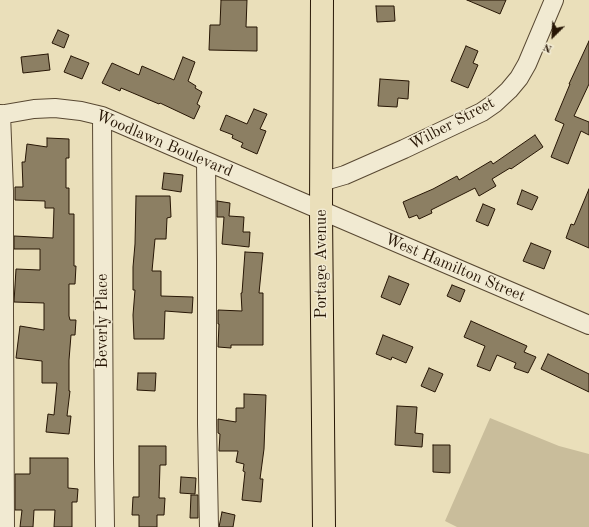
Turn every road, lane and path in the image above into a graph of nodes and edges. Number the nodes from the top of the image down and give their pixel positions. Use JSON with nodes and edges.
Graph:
{"nodes":[{"id":1,"x":322,"y":0,"type":"edge"},
{"id":2,"x":554,"y":0,"type":"edge"},
{"id":3,"x":1,"y":115,"type":"edge"},
{"id":4,"x":102,"y":116,"type":"junction"},
{"id":5,"x":206,"y":161,"type":"junction"},
{"id":6,"x":321,"y":182,"type":"junction"},
{"id":7,"x":321,"y":211,"type":"junction"},
{"id":8,"x":589,"y":325,"type":"edge"},
{"id":9,"x":5,"y":527,"type":"edge"},
{"id":10,"x":105,"y":527,"type":"edge"},
{"id":11,"x":209,"y":527,"type":"edge"},
{"id":12,"x":324,"y":527,"type":"edge"}],
"edges":[{"from":1,"to":6,"type":"main road","name":"Portage Avenue"},
{"from":2,"to":6,"type":"street","name":"Wilber Street"},
{"from":3,"to":4,"type":"street","name":"Woodlawn Boulevard"},
{"from":3,"to":9,"type":"street"},
{"from":4,"to":5,"type":"street","name":"Woodlawn Boulevard"},
{"from":4,"to":10,"type":"street","name":"Beverly Place"},
{"from":5,"to":7,"type":"street","name":"Woodlawn Boulevard"},
{"from":5,"to":11,"type":"street"},
{"from":6,"to":7,"type":"main road","name":"Portage Avenue"},
{"from":7,"to":8,"type":"street","name":"West Hamilton Street"},
{"from":7,"to":12,"type":"main road","name":"Portage Avenue"}]}
